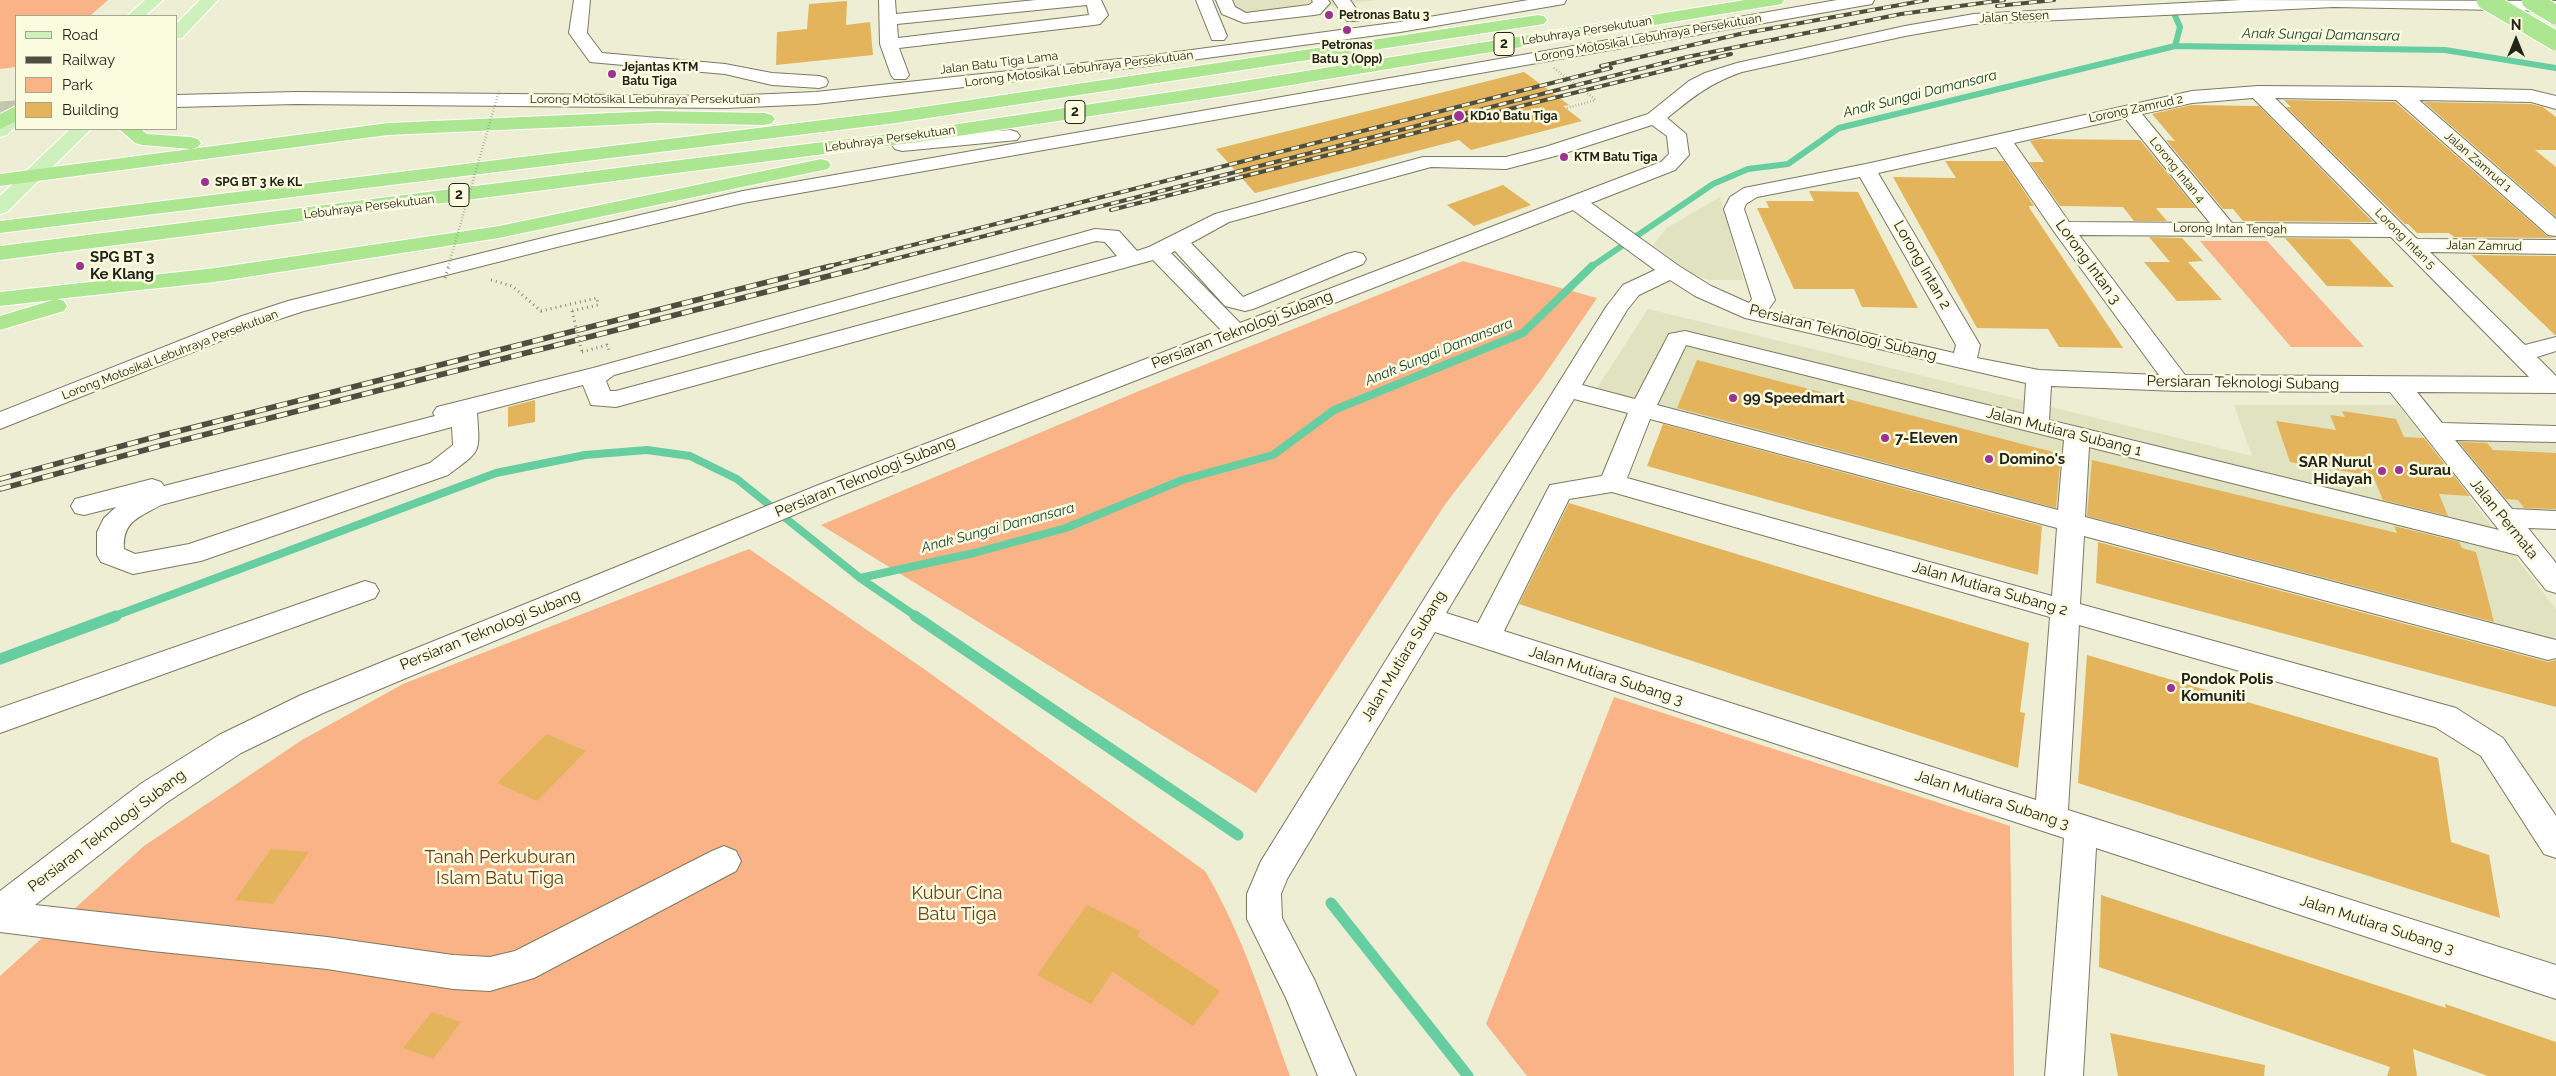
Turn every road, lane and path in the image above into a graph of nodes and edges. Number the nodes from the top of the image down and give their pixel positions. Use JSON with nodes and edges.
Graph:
{"nodes":[{"id":1,"x":155,"y":0,"type":"edge"},
{"id":2,"x":210,"y":0,"type":"edge"},
{"id":3,"x":582,"y":0,"type":"edge"},
{"id":4,"x":887,"y":0,"type":"edge"},
{"id":5,"x":1086,"y":0,"type":"edge"},
{"id":6,"x":1093,"y":0,"type":"edge"},
{"id":7,"x":1204,"y":0,"type":"edge"},
{"id":8,"x":1224,"y":0,"type":"edge"},
{"id":9,"x":1320,"y":0,"type":"edge"},
{"id":10,"x":1464,"y":0,"type":"edge"},
{"id":11,"x":1776,"y":0,"type":"edge"},
{"id":12,"x":1866,"y":0,"type":"edge"},
{"id":13,"x":2486,"y":0,"type":"edge"},
{"id":14,"x":2532,"y":0,"type":"edge"},
{"id":15,"x":1346,"y":4,"type":"edge"},
{"id":16,"x":2556,"y":6,"type":"edge"},
{"id":17,"x":1562,"y":8,"type":"edge"},
{"id":18,"x":136,"y":15,"type":"edge"},
{"id":19,"x":2556,"y":15,"type":"edge"},
{"id":20,"x":889,"y":20,"type":"junction"},
{"id":21,"x":178,"y":32,"type":"edge"},
{"id":22,"x":1218,"y":36,"type":"junction"},
{"id":23,"x":2556,"y":41,"type":"edge"},
{"id":24,"x":889,"y":44,"type":"junction"},
{"id":25,"x":1554,"y":68,"type":"dead end"},
{"id":26,"x":900,"y":75,"type":"junction"},
{"id":27,"x":498,"y":90,"type":"dead end"},
{"id":28,"x":2258,"y":92,"type":"junction"},
{"id":29,"x":2400,"y":93,"type":"junction"},
{"id":30,"x":2551,"y":100,"type":"edge"},
{"id":31,"x":178,"y":101,"type":"edge"},
{"id":32,"x":726,"y":102,"type":"junction"},
{"id":33,"x":1567,"y":108,"type":"dead end"},
{"id":34,"x":2129,"y":111,"type":"junction"},
{"id":35,"x":15,"y":115,"type":"edge"},
{"id":36,"x":15,"y":115,"type":"edge"},
{"id":37,"x":657,"y":117,"type":"junction"},
{"id":38,"x":896,"y":117,"type":"junction"},
{"id":39,"x":1655,"y":118,"type":"junction"},
{"id":40,"x":0,"y":124,"type":"edge"},
{"id":41,"x":1134,"y":127,"type":"junction"},
{"id":42,"x":388,"y":129,"type":"junction"},
{"id":43,"x":0,"y":130,"type":"edge"},
{"id":44,"x":79,"y":130,"type":"edge"},
{"id":45,"x":130,"y":130,"type":"edge"},
{"id":46,"x":2001,"y":139,"type":"junction"},
{"id":47,"x":910,"y":140,"type":"junction"},
{"id":48,"x":1866,"y":170,"type":"junction"},
{"id":49,"x":32,"y":176,"type":"junction"},
{"id":50,"x":0,"y":180,"type":"edge"},
{"id":51,"x":1576,"y":202,"type":"junction"},
{"id":52,"x":4,"y":204,"type":"edge"},
{"id":53,"x":0,"y":227,"type":"edge"},
{"id":54,"x":2062,"y":228,"type":"junction"},
{"id":55,"x":2226,"y":229,"type":"junction"},
{"id":56,"x":2556,"y":230,"type":"edge"},
{"id":57,"x":2405,"y":238,"type":"junction"},
{"id":58,"x":1177,"y":240,"type":"junction"},
{"id":59,"x":2556,"y":247,"type":"edge"},
{"id":60,"x":1157,"y":252,"type":"junction"},
{"id":61,"x":0,"y":253,"type":"edge"},
{"id":62,"x":1132,"y":259,"type":"junction"},
{"id":63,"x":1355,"y":259,"type":"dead end"},
{"id":64,"x":1671,"y":271,"type":"junction"},
{"id":65,"x":453,"y":278,"type":"dead end"},
{"id":66,"x":484,"y":278,"type":"dead end"},
{"id":67,"x":122,"y":286,"type":"junction"},
{"id":68,"x":0,"y":299,"type":"edge"},
{"id":69,"x":1754,"y":313,"type":"junction"},
{"id":70,"x":0,"y":322,"type":"edge"},
{"id":71,"x":1236,"y":332,"type":"junction"},
{"id":72,"x":2556,"y":344,"type":"edge"},
{"id":73,"x":582,"y":352,"type":"dead end"},
{"id":74,"x":2520,"y":354,"type":"junction"},
{"id":75,"x":1964,"y":363,"type":"junction"},
{"id":76,"x":597,"y":374,"type":"junction"},
{"id":77,"x":2039,"y":378,"type":"junction"},
{"id":78,"x":2178,"y":383,"type":"junction"},
{"id":79,"x":2397,"y":384,"type":"junction"},
{"id":80,"x":2554,"y":385,"type":"edge"},
{"id":81,"x":1566,"y":389,"type":"junction"},
{"id":82,"x":1642,"y":409,"type":"junction"},
{"id":83,"x":464,"y":412,"type":"junction"},
{"id":84,"x":0,"y":421,"type":"edge"},
{"id":85,"x":2036,"y":425,"type":"junction"},
{"id":86,"x":2434,"y":431,"type":"junction"},
{"id":87,"x":2556,"y":434,"type":"edge"},
{"id":88,"x":2077,"y":435,"type":"junction"},
{"id":89,"x":1612,"y":483,"type":"junction"},
{"id":90,"x":84,"y":506,"type":"dead end"},
{"id":91,"x":2504,"y":518,"type":"junction"},
{"id":92,"x":2556,"y":520,"type":"edge"},
{"id":93,"x":2071,"y":523,"type":"junction"},
{"id":94,"x":2527,"y":547,"type":"junction"},
{"id":95,"x":2556,"y":583,"type":"edge"},
{"id":96,"x":365,"y":591,"type":"dead end"},
{"id":97,"x":2065,"y":610,"type":"junction"},
{"id":98,"x":1427,"y":618,"type":"junction"},
{"id":99,"x":1486,"y":637,"type":"junction"},
{"id":100,"x":2548,"y":649,"type":"dead end"},
{"id":101,"x":0,"y":721,"type":"edge"},
{"id":102,"x":2066,"y":824,"type":"junction"},
{"id":103,"x":2556,"y":844,"type":"edge"},
{"id":104,"x":724,"y":861,"type":"dead end"},
{"id":105,"x":0,"y":911,"type":"edge"},
{"id":106,"x":0,"y":916,"type":"edge"},
{"id":107,"x":2556,"y":982,"type":"edge"},
{"id":108,"x":1336,"y":1076,"type":"edge"},
{"id":109,"x":2064,"y":1076,"type":"edge"}],
"edges":[{"from":1,"to":18,"type":"main road"},
{"from":2,"to":21,"type":"main road"},
{"from":3,"to":26,"type":"street","name":"Jalan Batu Tiga Lama"},
{"from":4,"to":20,"type":"street"},
{"from":5,"to":20,"type":"street"},
{"from":6,"to":24,"type":"street"},
{"from":7,"to":22,"type":"street"},
{"from":8,"to":9,"type":"street"},
{"from":10,"to":15,"type":"street","name":"Jalan Batu Tiga Lama"},
{"from":11,"to":47,"type":"highway","name":"Lebuhraya Persekutuan","number":"2"},
{"from":12,"to":41,"type":"street","name":"Lorong Motosikal Lebuhraya Persekutuan"},
{"from":13,"to":23,"type":"highway","bridge":true},
{"from":14,"to":19,"type":"highway","bridge":true},
{"from":15,"to":22,"type":"street","name":"Jalan Batu Tiga Lama"},
{"from":16,"to":39,"type":"street","name":"Jalan Stesen"},
{"from":17,"to":32,"type":"street","name":"Lorong Motosikal Lebuhraya Persekutuan"},
{"from":17,"to":38,"type":"highway","name":"Lebuhraya Persekutuan","number":"2"},
{"from":20,"to":24,"type":"street"},
{"from":22,"to":26,"type":"street","name":"Jalan Batu Tiga Lama"},
{"from":24,"to":26,"type":"street"},
{"from":25,"to":33,"type":"path","bridge":true},
{"from":27,"to":65,"type":"path","bridge":true},
{"from":28,"to":29,"type":"street","name":"Lorong Zamrud 2"},
{"from":28,"to":34,"type":"street","name":"Lorong Zamrud 2"},
{"from":28,"to":57,"type":"street","name":"Lorong Intan 5"},
{"from":29,"to":30,"type":"street","name":"Lorong Zamrud 2"},
{"from":29,"to":56,"type":"street","name":"Jalan Zamrud 1"},
{"from":31,"to":32,"type":"street","name":"Lorong Motosikal Lebuhraya Persekutuan"},
{"from":32,"to":37,"type":"street"},
{"from":34,"to":46,"type":"street","name":"Lorong Zamrud 2"},
{"from":34,"to":55,"type":"street","name":"Lorong Intan 4"},
{"from":35,"to":40,"type":"highway"},
{"from":36,"to":43,"type":"main road"},
{"from":37,"to":38,"type":"highway"},
{"from":37,"to":42,"type":"highway"},
{"from":38,"to":53,"type":"highway","name":"Lebuhraya Persekutuan","number":"2"},
{"from":39,"to":51,"type":"street"},
{"from":39,"to":58,"type":"street"},
{"from":41,"to":47,"type":"street","name":"Lorong Motosikal Lebuhraya Persekutuan"},
{"from":41,"to":84,"type":"street","name":"Lorong Motosikal Lebuhraya Persekutuan"},
{"from":42,"to":45,"type":"highway"},
{"from":42,"to":49,"type":"highway"},
{"from":44,"to":49,"type":"main road"},
{"from":46,"to":48,"type":"street","name":"Lorong Zamrud 2"},
{"from":46,"to":54,"type":"street","name":"Lorong Intan 3"},
{"from":47,"to":61,"type":"highway","name":"Lebuhraya Persekutuan","number":"2"},
{"from":47,"to":67,"type":"highway"},
{"from":48,"to":69,"type":"street","name":"Lorong Zamrud 2"},
{"from":48,"to":75,"type":"street","name":"Lorong Intan 2"},
{"from":49,"to":50,"type":"highway"},
{"from":49,"to":52,"type":"main road"},
{"from":51,"to":64,"type":"street","name":"Persiaran Teknologi Subang"},
{"from":51,"to":71,"type":"street","name":"Persiaran Teknologi Subang"},
{"from":54,"to":55,"type":"street","name":"Lorong Intan Tengah"},
{"from":54,"to":78,"type":"street","name":"Lorong Intan 3"},
{"from":55,"to":57,"type":"street","name":"Lorong Intan Tengah"},
{"from":57,"to":59,"type":"street","name":"Jalan Zamrud"},
{"from":57,"to":74,"type":"street","name":"Lorong Intan 5"},
{"from":58,"to":60,"type":"street"},
{"from":58,"to":63,"type":"street"},
{"from":60,"to":62,"type":"street"},
{"from":60,"to":71,"type":"street"},
{"from":62,"to":76,"type":"street"},
{"from":62,"to":76,"type":"street"},
{"from":64,"to":69,"type":"street","name":"Persiaran Teknologi Subang"},
{"from":64,"to":81,"type":"street","name":"Jalan Mutiara Subang"},
{"from":66,"to":73,"type":"path","bridge":true},
{"from":67,"to":68,"type":"highway"},
{"from":67,"to":70,"type":"highway"},
{"from":69,"to":75,"type":"street","name":"Persiaran Teknologi Subang"},
{"from":71,"to":105,"type":"street","name":"Persiaran Teknologi Subang"},
{"from":72,"to":74,"type":"street"},
{"from":74,"to":80,"type":"street","name":"Lorong Intan 5"},
{"from":75,"to":77,"type":"street","name":"Persiaran Teknologi Subang"},
{"from":76,"to":83,"type":"street"},
{"from":77,"to":78,"type":"street","name":"Persiaran Teknologi Subang"},
{"from":77,"to":85,"type":"street"},
{"from":78,"to":79,"type":"street","name":"Persiaran Teknologi Subang"},
{"from":79,"to":80,"type":"street","name":"Persiaran Teknologi Subang"},
{"from":79,"to":86,"type":"street","name":"Jalan Permata"},
{"from":81,"to":82,"type":"street"},
{"from":81,"to":98,"type":"street","name":"Jalan Mutiara Subang"},
{"from":82,"to":85,"type":"street","name":"Jalan Mutiara Subang 1"},
{"from":82,"to":89,"type":"street"},
{"from":82,"to":93,"type":"street"},
{"from":83,"to":83,"type":"street"},
{"from":83,"to":90,"type":"street"},
{"from":85,"to":88,"type":"street","name":"Jalan Mutiara Subang 1"},
{"from":86,"to":87,"type":"street"},
{"from":86,"to":91,"type":"street","name":"Jalan Permata"},
{"from":88,"to":93,"type":"street"},
{"from":88,"to":94,"type":"street","name":"Jalan Mutiara Subang 1"},
{"from":89,"to":97,"type":"street","name":"Jalan Mutiara Subang 2"},
{"from":89,"to":99,"type":"street"},
{"from":91,"to":92,"type":"street"},
{"from":91,"to":94,"type":"street","name":"Jalan Permata"},
{"from":93,"to":97,"type":"street"},
{"from":93,"to":100,"type":"street"},
{"from":94,"to":95,"type":"street","name":"Jalan Permata"},
{"from":96,"to":101,"type":"street"},
{"from":97,"to":102,"type":"street"},
{"from":97,"to":103,"type":"street","name":"Jalan Mutiara Subang 2"},
{"from":98,"to":99,"type":"street","name":"Jalan Mutiara Subang 3"},
{"from":98,"to":108,"type":"street","name":"Jalan Mutiara Subang"},
{"from":99,"to":102,"type":"street","name":"Jalan Mutiara Subang 3"},
{"from":102,"to":107,"type":"street","name":"Jalan Mutiara Subang 3"},
{"from":102,"to":109,"type":"street"},
{"from":104,"to":106,"type":"street"}]}
